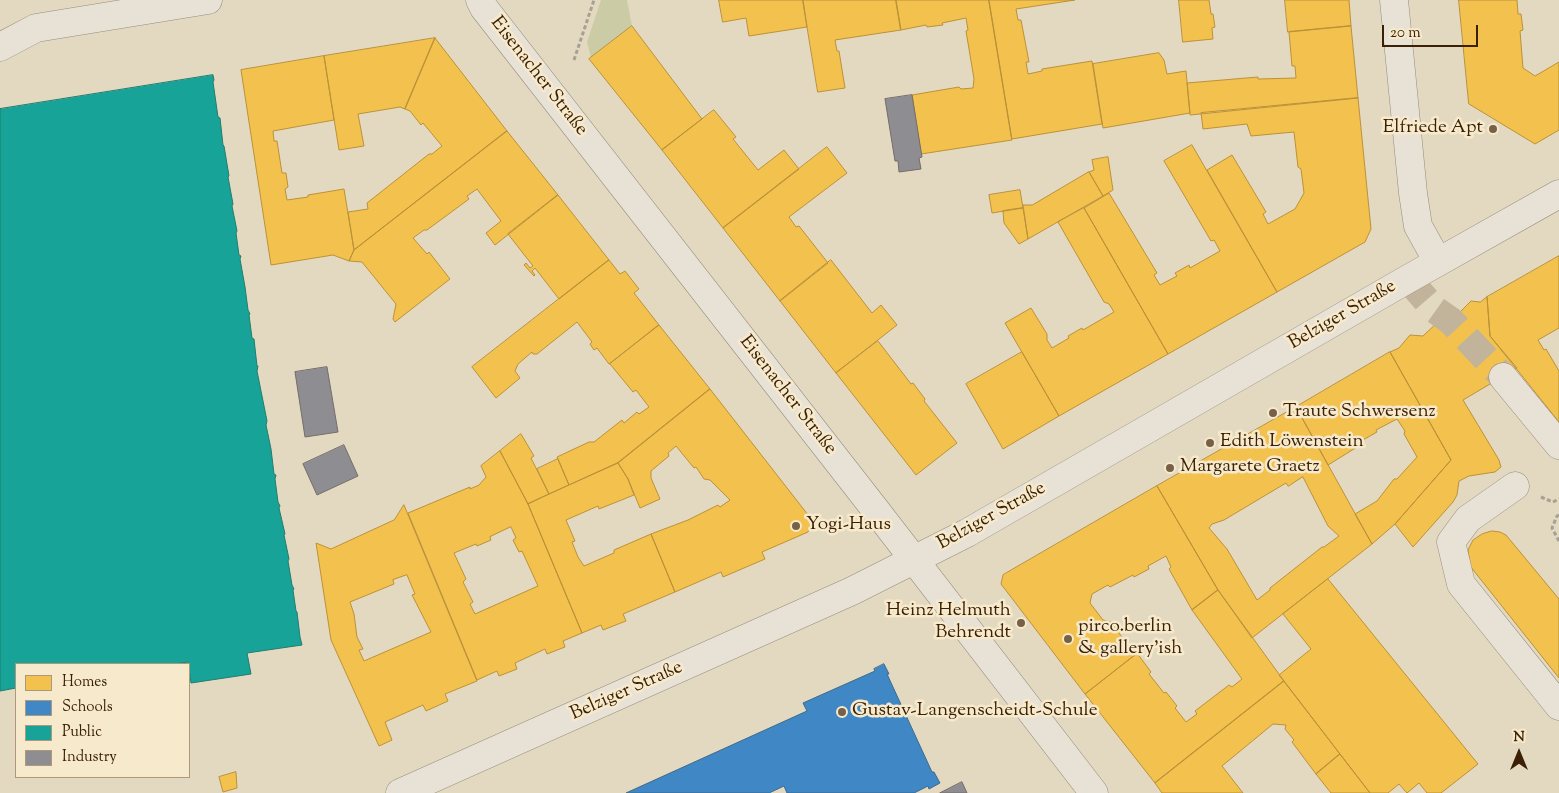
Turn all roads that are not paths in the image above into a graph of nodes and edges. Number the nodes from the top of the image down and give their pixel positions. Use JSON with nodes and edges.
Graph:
{"nodes":[{"id":1,"x":208,"y":0,"type":"edge"},
{"id":2,"x":480,"y":0,"type":"edge"},
{"id":3,"x":1394,"y":0,"type":"edge"},
{"id":4,"x":0,"y":47,"type":"edge"},
{"id":5,"x":1559,"y":194,"type":"edge"},
{"id":6,"x":1438,"y":262,"type":"junction"},
{"id":7,"x":1503,"y":377,"type":"tunnel mouth"},
{"id":8,"x":1559,"y":445,"type":"edge"},
{"id":9,"x":1515,"y":486,"type":"dead end"},
{"id":10,"x":914,"y":560,"type":"junction"},
{"id":11,"x":1559,"y":706,"type":"edge"},
{"id":12,"x":400,"y":793,"type":"edge"},
{"id":13,"x":1094,"y":793,"type":"edge"}],
"edges":[{"from":1,"to":4,"type":"street"},
{"from":2,"to":10,"type":"street","name":"Eisenacher Straße"},
{"from":3,"to":6,"type":"street"},
{"from":5,"to":6,"type":"street","name":"Belziger Straße"},
{"from":6,"to":10,"type":"street","name":"Belziger Straße"},
{"from":7,"to":8,"type":"street"},
{"from":9,"to":11,"type":"street"},
{"from":10,"to":12,"type":"street","name":"Belziger Straße"},
{"from":10,"to":13,"type":"street","name":"Eisenacher Straße"}]}
